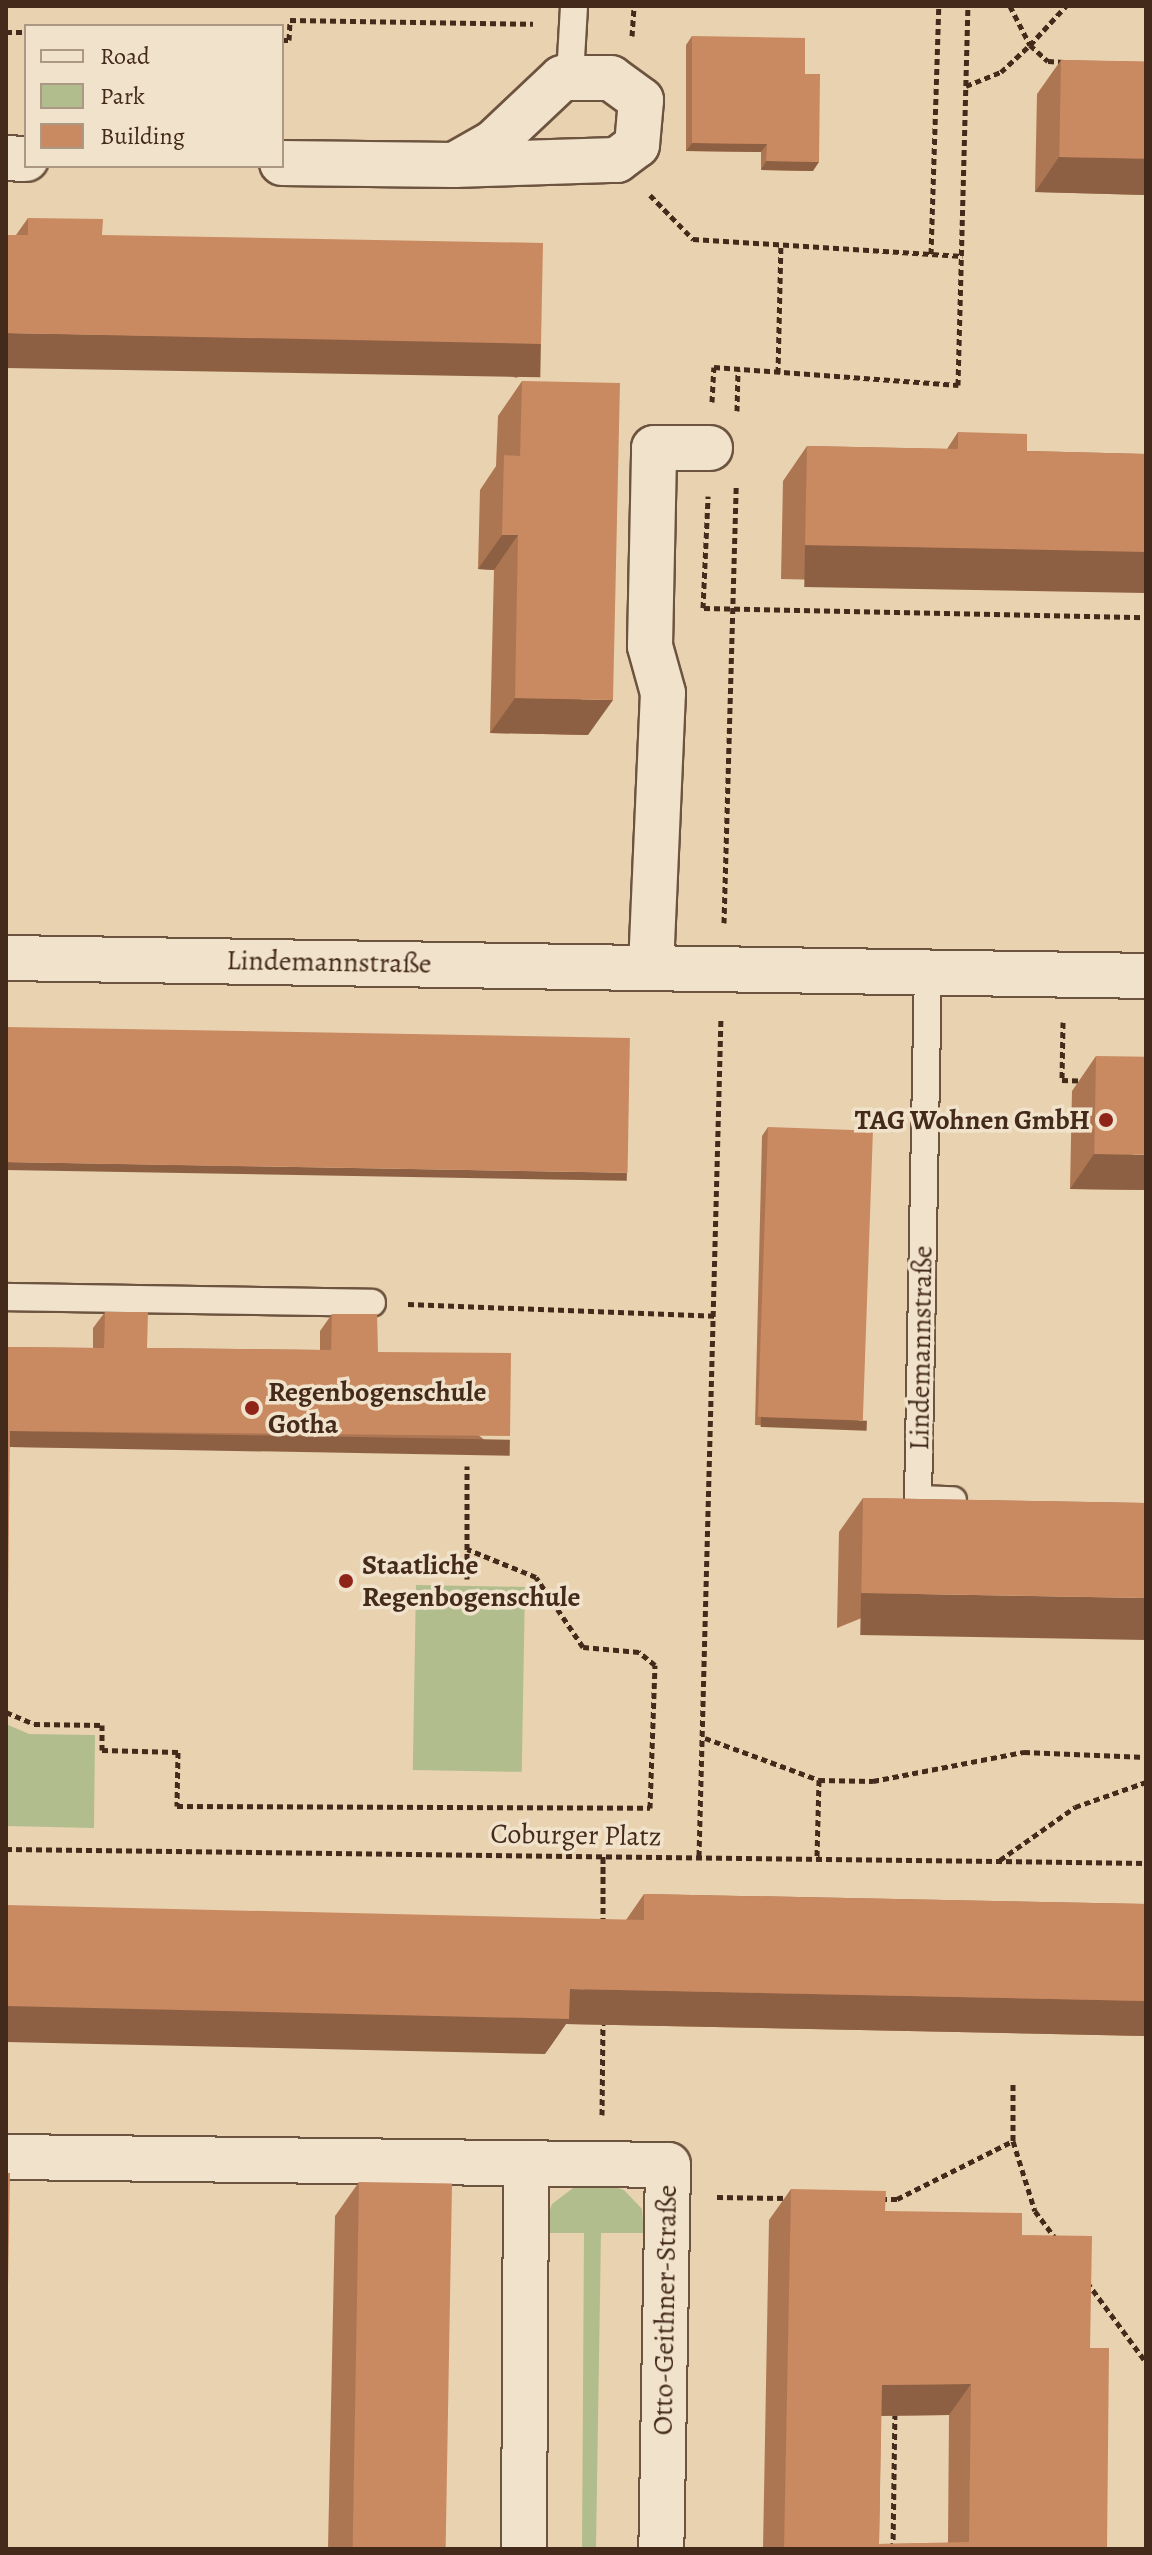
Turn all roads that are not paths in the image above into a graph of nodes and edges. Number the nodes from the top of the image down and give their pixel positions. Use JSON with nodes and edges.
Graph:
{"nodes":[{"id":1,"x":574,"y":6,"type":"edge"},
{"id":2,"x":571,"y":57,"type":"junction"},
{"id":3,"x":284,"y":163,"type":"edge"},
{"id":4,"x":454,"y":165,"type":"junction"},
{"id":5,"x":728,"y":449,"type":"road end"},
{"id":6,"x":6,"y":958,"type":"edge"},
{"id":7,"x":651,"y":967,"type":"junction"},
{"id":8,"x":928,"y":969,"type":"junction"},
{"id":9,"x":1146,"y":976,"type":"edge"},
{"id":10,"x":6,"y":1297,"type":"edge"},
{"id":11,"x":372,"y":1303,"type":"road end"},
{"id":12,"x":979,"y":1500,"type":"edge"},
{"id":13,"x":6,"y":2157,"type":"edge"},
{"id":14,"x":526,"y":2165,"type":"junction"},
{"id":15,"x":524,"y":2549,"type":"edge"},
{"id":16,"x":661,"y":2549,"type":"edge"}],
"edges":[{"from":1,"to":2,"type":"lane"},
{"from":2,"to":4,"type":"street"},
{"from":2,"to":4,"type":"street"},
{"from":3,"to":4,"type":"street"},
{"from":5,"to":7,"type":"street"},
{"from":6,"to":7,"type":"street","name":"Lindemannstraße"},
{"from":7,"to":8,"type":"street","name":"Lindemannstraße"},
{"from":8,"to":9,"type":"street","name":"Lindemannstraße"},
{"from":8,"to":12,"type":"lane","name":"Lindemannstraße"},
{"from":10,"to":11,"type":"lane"},
{"from":13,"to":14,"type":"street","name":"Otto-Geithner-Straße"},
{"from":14,"to":15,"type":"street"},
{"from":14,"to":16,"type":"street","name":"Otto-Geithner-Straße"}]}
